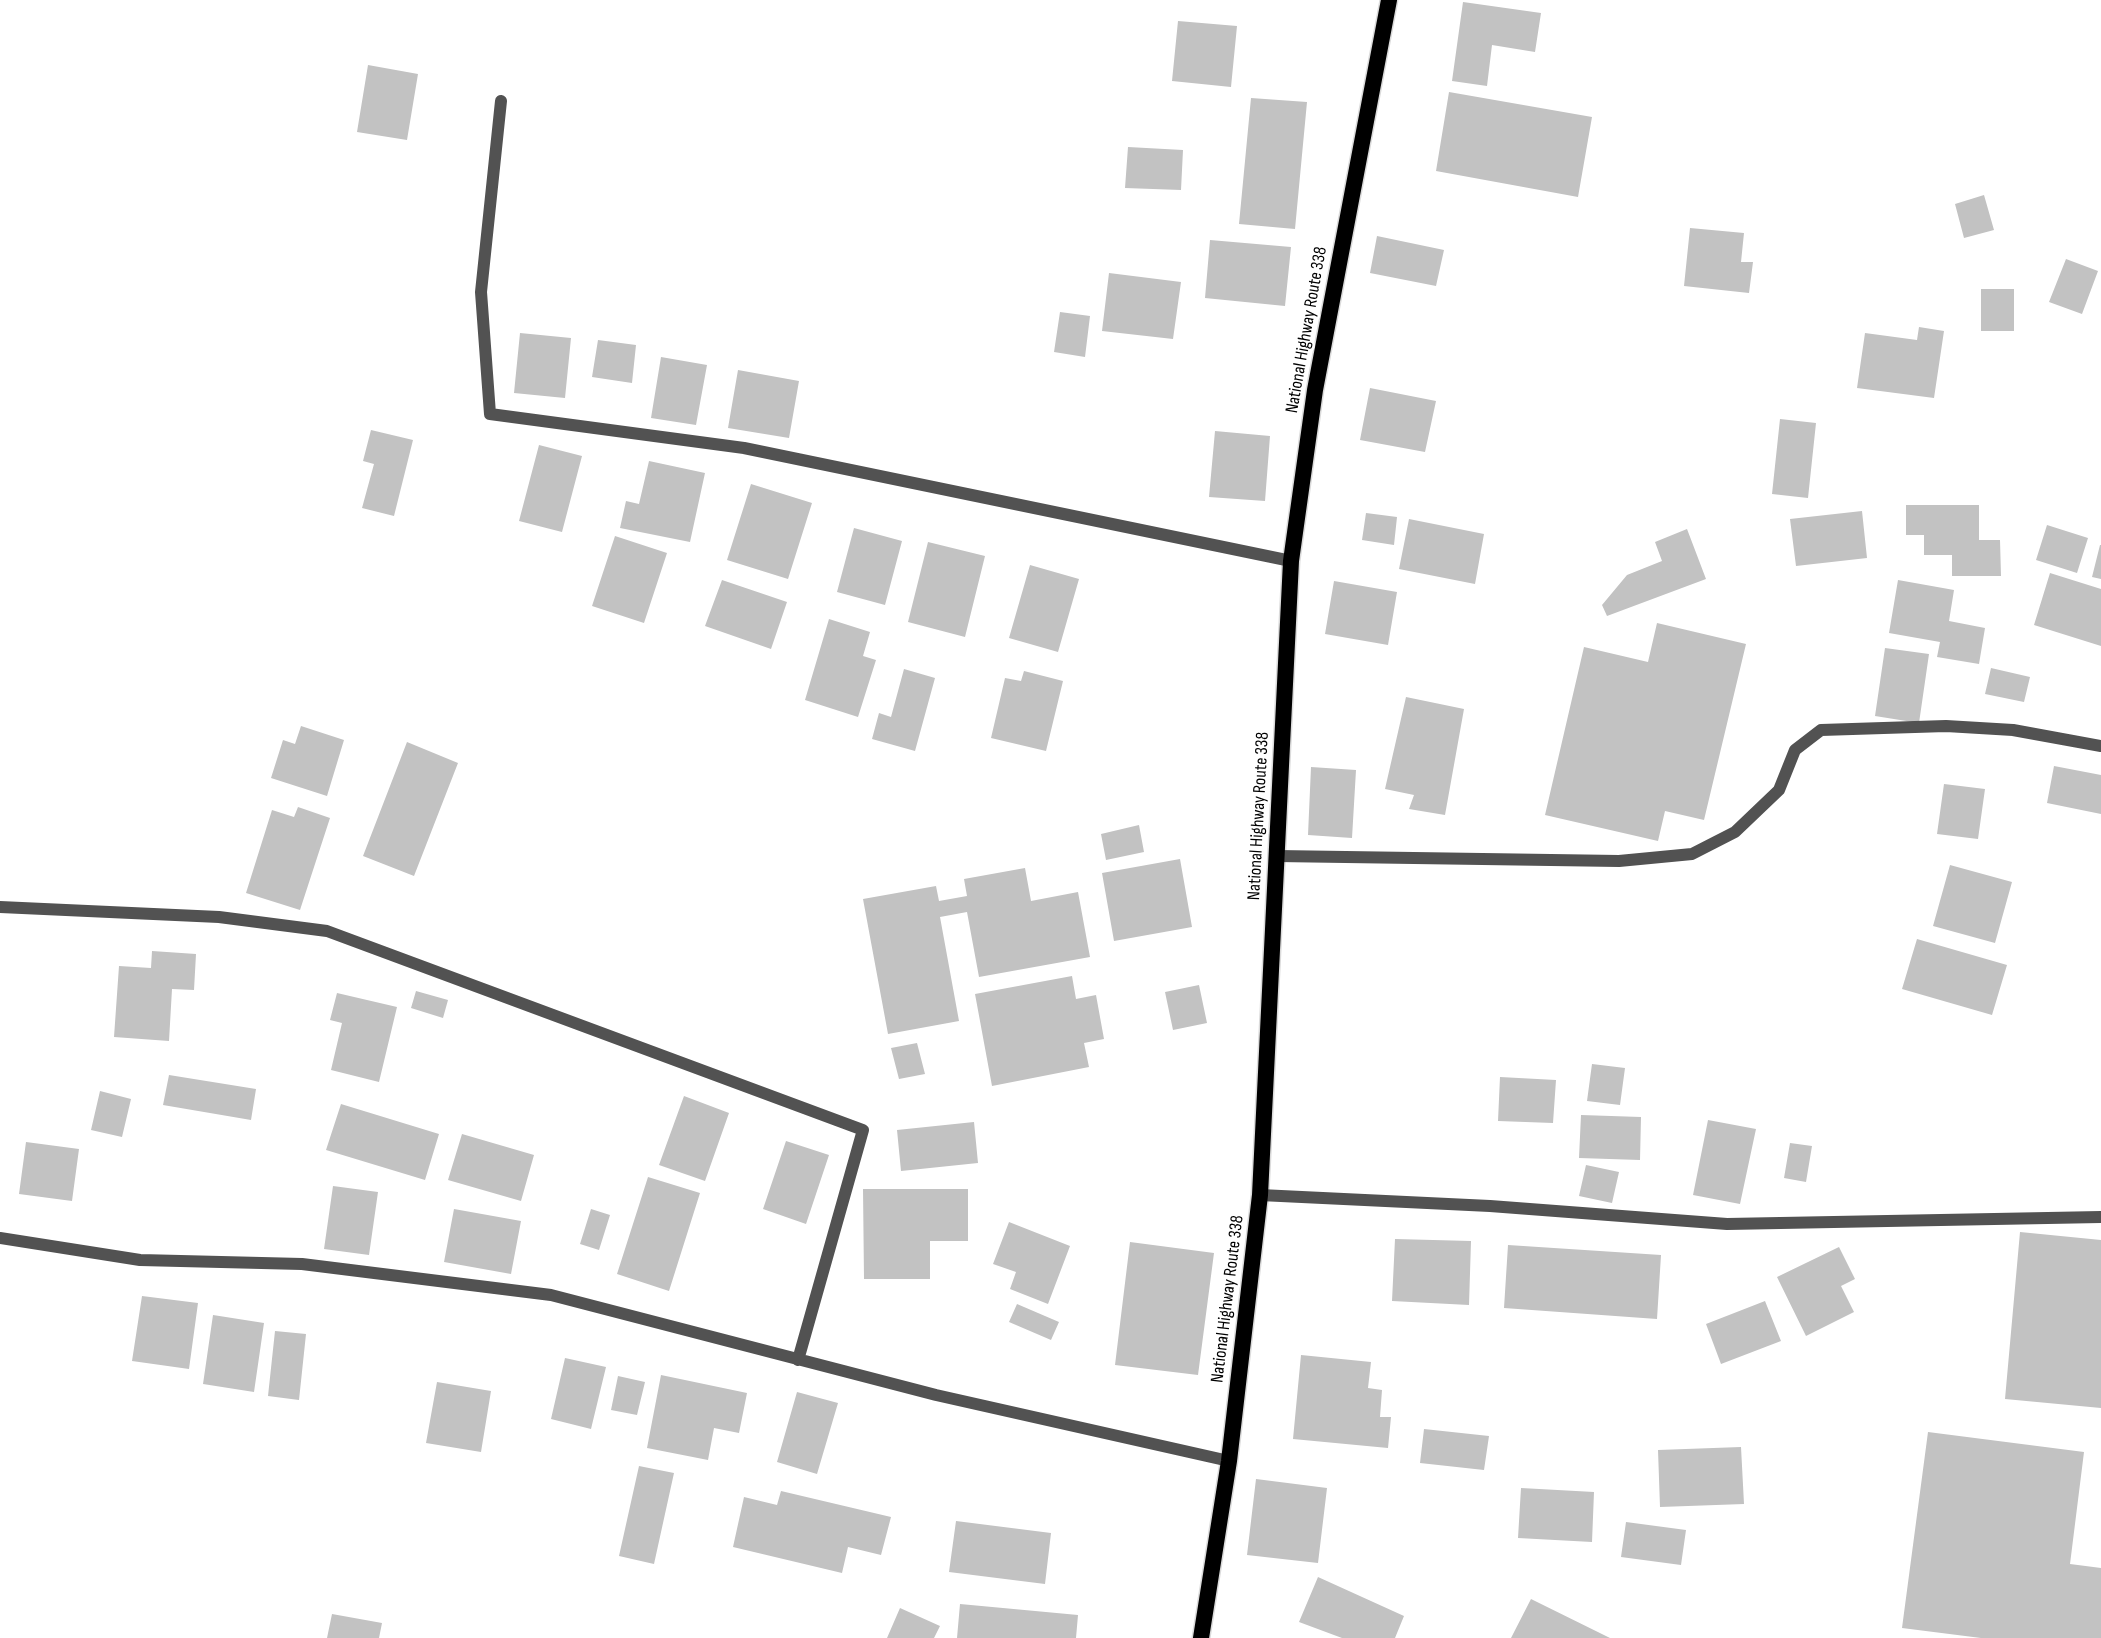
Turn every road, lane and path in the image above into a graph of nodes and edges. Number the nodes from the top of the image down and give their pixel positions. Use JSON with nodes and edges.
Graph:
{"nodes":[{"id":1,"x":1389,"y":0,"type":"edge"},
{"id":2,"x":501,"y":101,"type":"dead end"},
{"id":3,"x":1291,"y":561,"type":"junction"},
{"id":4,"x":2101,"y":746,"type":"edge"},
{"id":5,"x":1277,"y":856,"type":"junction"},
{"id":6,"x":0,"y":907,"type":"edge"},
{"id":7,"x":1260,"y":1195,"type":"junction"},
{"id":8,"x":2101,"y":1217,"type":"edge"},
{"id":9,"x":0,"y":1238,"type":"edge"},
{"id":10,"x":798,"y":1360,"type":"junction"},
{"id":11,"x":1229,"y":1461,"type":"junction"},
{"id":12,"x":1201,"y":1638,"type":"edge"}],
"edges":[{"from":1,"to":3,"type":"highway","name":"National Highway Route 338"},
{"from":2,"to":3,"type":"street"},
{"from":3,"to":5,"type":"highway","name":"National Highway Route 338"},
{"from":4,"to":5,"type":"street"},
{"from":5,"to":7,"type":"highway","name":"National Highway Route 338"},
{"from":6,"to":10,"type":"street"},
{"from":7,"to":8,"type":"street"},
{"from":7,"to":11,"type":"highway","name":"National Highway Route 338"},
{"from":9,"to":10,"type":"street"},
{"from":10,"to":11,"type":"street"},
{"from":11,"to":12,"type":"highway","name":"National Highway Route 338"}]}
